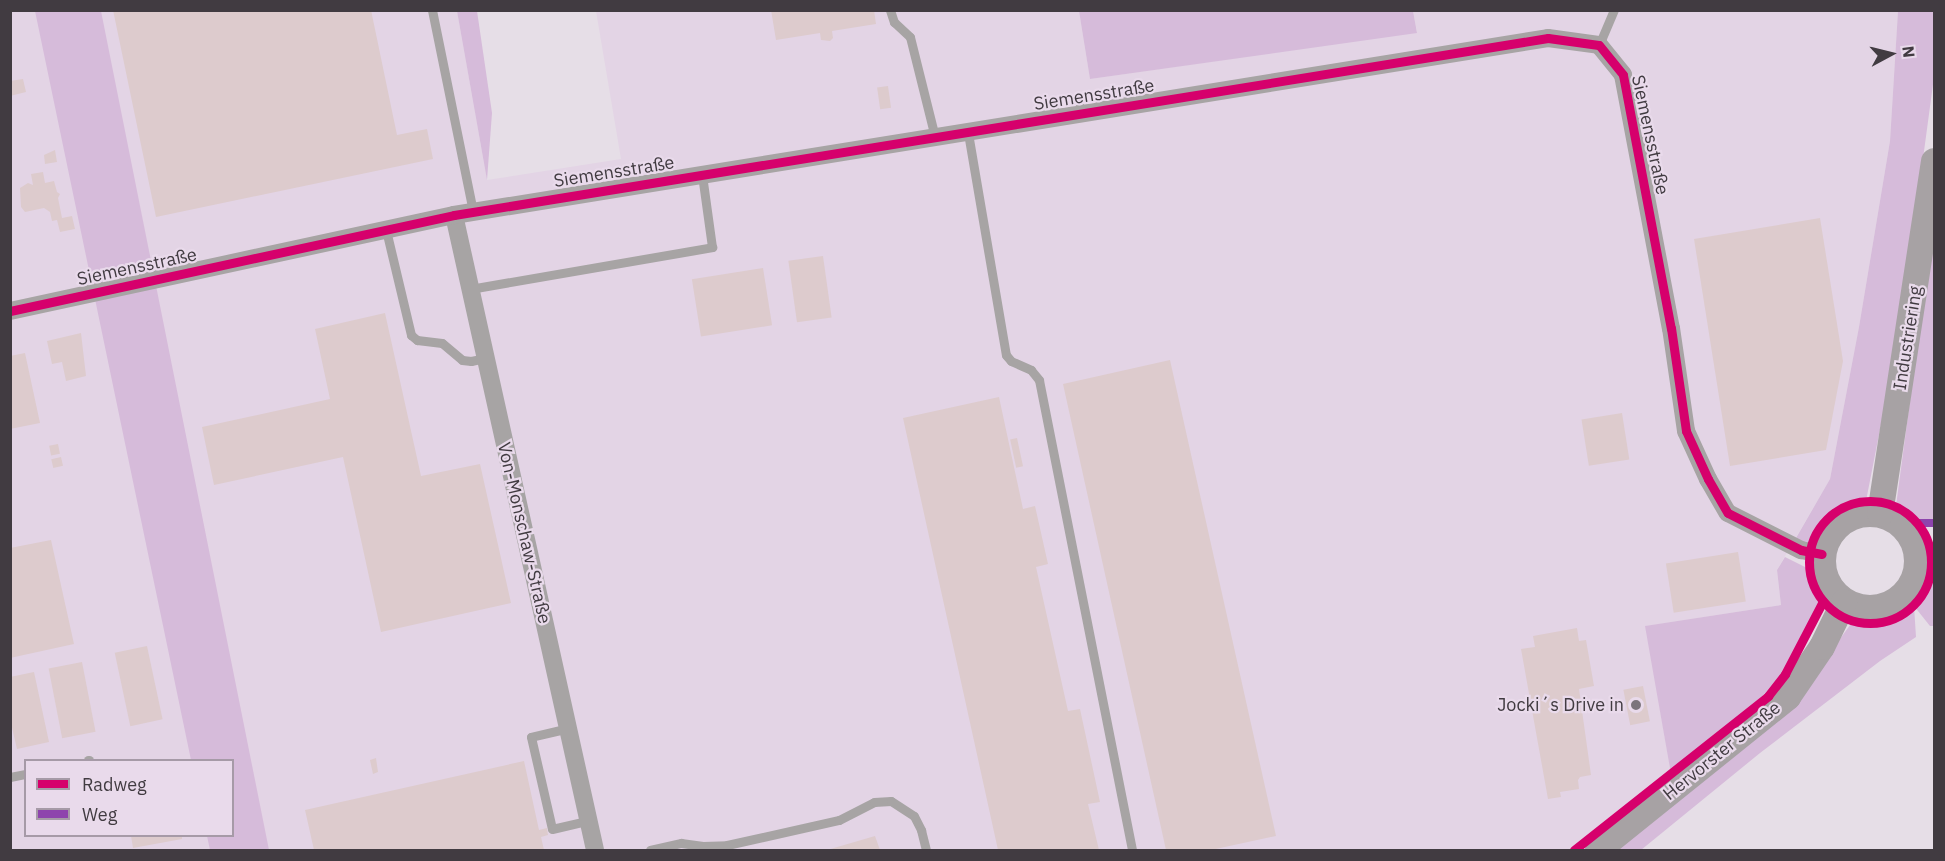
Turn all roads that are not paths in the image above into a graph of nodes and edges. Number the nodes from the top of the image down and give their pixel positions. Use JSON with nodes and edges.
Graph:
{"nodes":[{"id":1,"x":432,"y":10,"type":"edge"},
{"id":2,"x":890,"y":10,"type":"edge"},
{"id":3,"x":1614,"y":10,"type":"edge"},
{"id":4,"x":1599,"y":45,"type":"junction"},
{"id":5,"x":968,"y":133,"type":"junction"},
{"id":6,"x":935,"y":137,"type":"junction"},
{"id":7,"x":1935,"y":162,"type":"edge"},
{"id":8,"x":702,"y":175,"type":"junction"},
{"id":9,"x":472,"y":212,"type":"junction"},
{"id":10,"x":454,"y":215,"type":"junction"},
{"id":11,"x":386,"y":230,"type":"junction"},
{"id":12,"x":470,"y":290,"type":"junction"},
{"id":13,"x":10,"y":311,"type":"edge"},
{"id":14,"x":485,"y":358,"type":"junction"},
{"id":15,"x":1880,"y":514,"type":"junction"},
{"id":16,"x":1925,"y":543,"type":"edge"},
{"id":17,"x":1822,"y":554,"type":"junction"},
{"id":18,"x":1844,"y":602,"type":"junction"},
{"id":19,"x":569,"y":728,"type":"junction"},
{"id":20,"x":588,"y":821,"type":"junction"},
{"id":21,"x":595,"y":850,"type":"edge"},
{"id":22,"x":650,"y":850,"type":"edge"},
{"id":23,"x":926,"y":850,"type":"edge"},
{"id":24,"x":1132,"y":850,"type":"edge"},
{"id":25,"x":1598,"y":850,"type":"edge"}],
"edges":[{"from":1,"to":9,"type":"lane"},
{"from":2,"to":6,"type":"lane"},
{"from":3,"to":4,"type":"lane"},
{"from":4,"to":5,"type":"street","name":"Siemensstraße"},
{"from":4,"to":17,"type":"street","name":"Siemensstraße"},
{"from":5,"to":6,"type":"street","name":"Siemensstraße"},
{"from":5,"to":24,"type":"lane"},
{"from":6,"to":8,"type":"street","name":"Siemensstraße"},
{"from":7,"to":15,"type":"street","name":"Industriering"},
{"from":8,"to":9,"type":"street","name":"Siemensstraße"},
{"from":8,"to":12,"type":"lane"},
{"from":9,"to":10,"type":"street","name":"Siemensstraße"},
{"from":10,"to":11,"type":"street","name":"Siemensstraße"},
{"from":10,"to":12,"type":"street","name":"Von-Monschaw-Straße"},
{"from":11,"to":13,"type":"street","name":"Siemensstraße"},
{"from":11,"to":14,"type":"lane"},
{"from":12,"to":14,"type":"street","name":"Von-Monschaw-Straße"},
{"from":14,"to":19,"type":"street","name":"Von-Monschaw-Straße"},
{"from":15,"to":16,"type":"street"},
{"from":15,"to":17,"type":"street"},
{"from":16,"to":18,"type":"street"},
{"from":17,"to":18,"type":"street"},
{"from":18,"to":25,"type":"street","name":"Hervorster Straße"},
{"from":19,"to":20,"type":"street","name":"Von-Monschaw-Straße"},
{"from":19,"to":20,"type":"lane"},
{"from":20,"to":21,"type":"street","name":"Von-Monschaw-Straße"},
{"from":22,"to":23,"type":"lane"}]}
